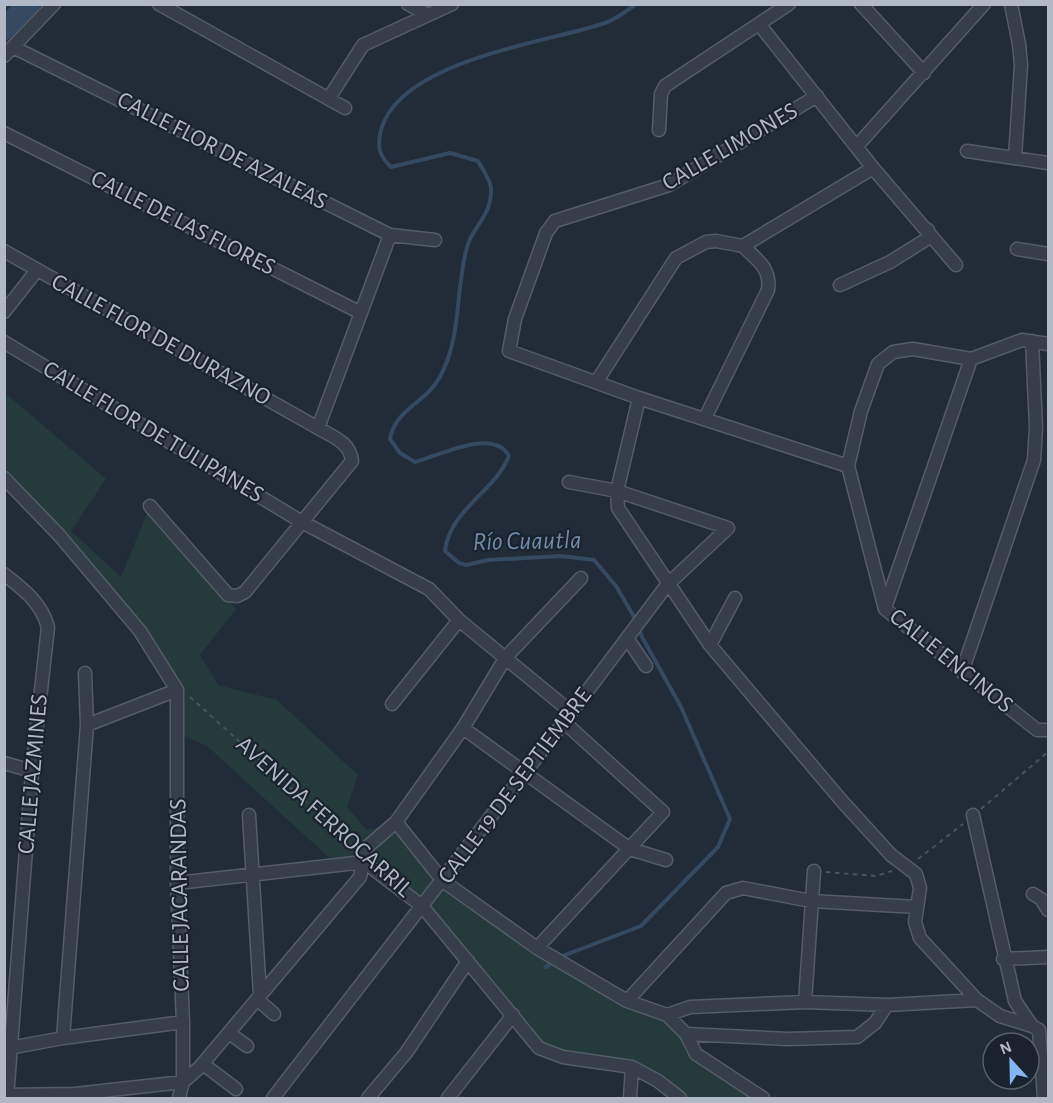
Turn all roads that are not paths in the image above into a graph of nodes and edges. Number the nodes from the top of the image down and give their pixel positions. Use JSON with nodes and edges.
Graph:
{"nodes":[{"id":1,"x":54,"y":4,"type":"edge"},
{"id":2,"x":159,"y":4,"type":"edge"},
{"id":3,"x":408,"y":4,"type":"edge"},
{"id":4,"x":452,"y":4,"type":"edge"},
{"id":5,"x":789,"y":4,"type":"edge"},
{"id":6,"x":861,"y":4,"type":"edge"},
{"id":7,"x":984,"y":4,"type":"edge"},
{"id":8,"x":1011,"y":4,"type":"edge"},
{"id":9,"x":428,"y":15,"type":"junction"},
{"id":10,"x":759,"y":24,"type":"junction"},
{"id":11,"x":9,"y":51,"type":"edge"},
{"id":12,"x":924,"y":73,"type":"junction"},
{"id":13,"x":817,"y":96,"type":"junction"},
{"id":14,"x":328,"y":98,"type":"junction"},
{"id":15,"x":345,"y":108,"type":"dead end"},
{"id":16,"x":659,"y":130,"type":"dead end"},
{"id":17,"x":4,"y":133,"type":"edge"},
{"id":18,"x":857,"y":146,"type":"junction"},
{"id":19,"x":967,"y":151,"type":"dead end"},
{"id":20,"x":1015,"y":158,"type":"junction"},
{"id":21,"x":1048,"y":163,"type":"edge"},
{"id":22,"x":873,"y":168,"type":"junction"},
{"id":23,"x":928,"y":230,"type":"junction"},
{"id":24,"x":390,"y":235,"type":"junction"},
{"id":25,"x":435,"y":240,"type":"dead end"},
{"id":26,"x":743,"y":246,"type":"junction"},
{"id":27,"x":1017,"y":249,"type":"dead end"},
{"id":28,"x":4,"y":251,"type":"edge"},
{"id":29,"x":1048,"y":254,"type":"edge"},
{"id":30,"x":956,"y":265,"type":"dead end"},
{"id":31,"x":37,"y":270,"type":"junction"},
{"id":32,"x":840,"y":285,"type":"dead end"},
{"id":33,"x":4,"y":312,"type":"edge"},
{"id":34,"x":361,"y":314,"type":"junction"},
{"id":35,"x":1032,"y":341,"type":"junction"},
{"id":36,"x":4,"y":342,"type":"edge"},
{"id":37,"x":1048,"y":344,"type":"edge"},
{"id":38,"x":971,"y":359,"type":"junction"},
{"id":39,"x":597,"y":381,"type":"junction"},
{"id":40,"x":639,"y":398,"type":"junction"},
{"id":41,"x":705,"y":418,"type":"junction"},
{"id":42,"x":318,"y":428,"type":"junction"},
{"id":43,"x":848,"y":466,"type":"junction"},
{"id":44,"x":4,"y":478,"type":"edge"},
{"id":45,"x":569,"y":482,"type":"dead end"},
{"id":46,"x":617,"y":491,"type":"junction"},
{"id":47,"x":150,"y":506,"type":"dead end"},
{"id":48,"x":302,"y":522,"type":"junction"},
{"id":49,"x":4,"y":574,"type":"edge"},
{"id":50,"x":581,"y":578,"type":"dead end"},
{"id":51,"x":667,"y":585,"type":"junction"},
{"id":52,"x":735,"y":598,"type":"dead end"},
{"id":53,"x":885,"y":609,"type":"junction"},
{"id":54,"x":459,"y":620,"type":"junction"},
{"id":55,"x":627,"y":639,"type":"junction"},
{"id":56,"x":710,"y":645,"type":"junction"},
{"id":57,"x":506,"y":657,"type":"junction"},
{"id":58,"x":646,"y":666,"type":"dead end"},
{"id":59,"x":962,"y":672,"type":"junction"},
{"id":60,"x":85,"y":673,"type":"dead end"},
{"id":61,"x":177,"y":690,"type":"junction"},
{"id":62,"x":392,"y":704,"type":"dead end"},
{"id":63,"x":568,"y":717,"type":"junction"},
{"id":64,"x":87,"y":725,"type":"junction"},
{"id":65,"x":463,"y":728,"type":"junction"},
{"id":66,"x":1048,"y":730,"type":"edge"},
{"id":67,"x":4,"y":764,"type":"edge"},
{"id":68,"x":32,"y":771,"type":"junction"},
{"id":69,"x":524,"y":775,"type":"junction"},
{"id":70,"x":249,"y":815,"type":"dead end"},
{"id":71,"x":974,"y":815,"type":"dead end"},
{"id":72,"x":396,"y":822,"type":"junction"},
{"id":73,"x":630,"y":849,"type":"junction"},
{"id":74,"x":666,"y":860,"type":"dead end"},
{"id":75,"x":364,"y":861,"type":"junction"},
{"id":76,"x":814,"y":871,"type":"road end"},
{"id":77,"x":251,"y":873,"type":"junction"},
{"id":78,"x":442,"y":881,"type":"junction"},
{"id":79,"x":177,"y":883,"type":"junction"},
{"id":80,"x":1033,"y":894,"type":"dead end"},
{"id":81,"x":811,"y":901,"type":"junction"},
{"id":82,"x":423,"y":906,"type":"junction"},
{"id":83,"x":917,"y":907,"type":"junction"},
{"id":84,"x":1048,"y":910,"type":"edge"},
{"id":85,"x":537,"y":948,"type":"junction"},
{"id":86,"x":1048,"y":957,"type":"edge"},
{"id":87,"x":1004,"y":958,"type":"junction"},
{"id":88,"x":468,"y":962,"type":"junction"},
{"id":89,"x":258,"y":997,"type":"junction"},
{"id":90,"x":977,"y":1000,"type":"junction"},
{"id":91,"x":1015,"y":1000,"type":"junction"},
{"id":92,"x":627,"y":1001,"type":"junction"},
{"id":93,"x":805,"y":1002,"type":"junction"},
{"id":94,"x":887,"y":1005,"type":"junction"},
{"id":95,"x":274,"y":1014,"type":"dead end"},
{"id":96,"x":513,"y":1015,"type":"junction"},
{"id":97,"x":667,"y":1015,"type":"junction"},
{"id":98,"x":1000,"y":1016,"type":"junction"},
{"id":99,"x":183,"y":1022,"type":"junction"},
{"id":100,"x":1032,"y":1026,"type":"junction"},
{"id":101,"x":229,"y":1033,"type":"junction"},
{"id":102,"x":686,"y":1034,"type":"junction"},
{"id":103,"x":63,"y":1038,"type":"junction"},
{"id":104,"x":248,"y":1046,"type":"dead end"},
{"id":105,"x":8,"y":1048,"type":"edge"},
{"id":106,"x":203,"y":1064,"type":"junction"},
{"id":107,"x":632,"y":1067,"type":"junction"},
{"id":108,"x":183,"y":1082,"type":"junction"},
{"id":109,"x":236,"y":1089,"type":"dead end"},
{"id":110,"x":6,"y":1096,"type":"edge"},
{"id":111,"x":75,"y":1096,"type":"edge"},
{"id":112,"x":178,"y":1098,"type":"edge"},
{"id":113,"x":273,"y":1098,"type":"edge"},
{"id":114,"x":368,"y":1098,"type":"edge"},
{"id":115,"x":448,"y":1098,"type":"edge"},
{"id":116,"x":630,"y":1098,"type":"edge"},
{"id":117,"x":680,"y":1098,"type":"edge"},
{"id":118,"x":763,"y":1098,"type":"edge"},
{"id":119,"x":1044,"y":1098,"type":"edge"}],
"edges":[{"from":1,"to":11,"type":"street"},
{"from":2,"to":14,"type":"street"},
{"from":3,"to":9,"type":"street"},
{"from":4,"to":9,"type":"street"},
{"from":5,"to":10,"type":"street"},
{"from":6,"to":12,"type":"street"},
{"from":7,"to":12,"type":"street"},
{"from":8,"to":20,"type":"street"},
{"from":9,"to":14,"type":"street"},
{"from":10,"to":13,"type":"street"},
{"from":10,"to":16,"type":"street"},
{"from":11,"to":24,"type":"street","name":"CALLE FLOR DE AZALEAS"},
{"from":12,"to":18,"type":"street"},
{"from":13,"to":18,"type":"street"},
{"from":13,"to":39,"type":"street","name":"CALLE LIMONES"},
{"from":14,"to":15,"type":"street"},
{"from":17,"to":34,"type":"street","name":"CALLE DE LAS FLORES"},
{"from":18,"to":22,"type":"street"},
{"from":19,"to":20,"type":"street"},
{"from":20,"to":21,"type":"street"},
{"from":22,"to":23,"type":"street"},
{"from":22,"to":26,"type":"street"},
{"from":23,"to":30,"type":"street"},
{"from":23,"to":32,"type":"street"},
{"from":24,"to":25,"type":"street","name":"CALLE FLOR DE AZALEAS"},
{"from":24,"to":34,"type":"street"},
{"from":26,"to":39,"type":"street"},
{"from":26,"to":41,"type":"street"},
{"from":27,"to":29,"type":"street"},
{"from":28,"to":31,"type":"street","name":"CALLE FLOR DE DURAZNO"},
{"from":31,"to":33,"type":"street"},
{"from":31,"to":42,"type":"street","name":"CALLE FLOR DE DURAZNO"},
{"from":34,"to":42,"type":"street"},
{"from":35,"to":37,"type":"street"},
{"from":35,"to":38,"type":"street"},
{"from":35,"to":59,"type":"street"},
{"from":36,"to":48,"type":"street","name":"CALLE FLOR DE TULIPANES"},
{"from":38,"to":43,"type":"street","name":"CALLE ENCINOS"},
{"from":38,"to":53,"type":"street"},
{"from":39,"to":40,"type":"street"},
{"from":40,"to":41,"type":"street"},
{"from":40,"to":46,"type":"street"},
{"from":41,"to":43,"type":"street"},
{"from":42,"to":48,"type":"street","name":"CALLE FLOR DE DURAZNO"},
{"from":43,"to":53,"type":"street","name":"CALLE ENCINOS"},
{"from":44,"to":61,"type":"street"},
{"from":45,"to":46,"type":"street"},
{"from":46,"to":51,"type":"street"},
{"from":46,"to":51,"type":"street","name":"CALLE 19 DE SEPTIEMBRE"},
{"from":47,"to":48,"type":"street"},
{"from":48,"to":54,"type":"street","name":"CALLE FLOR DE TULIPANES"},
{"from":49,"to":68,"type":"street","name":"CALLE JAZMINES"},
{"from":50,"to":57,"type":"street"},
{"from":51,"to":55,"type":"street","name":"CALLE 19 DE SEPTIEMBRE"},
{"from":51,"to":56,"type":"street"},
{"from":52,"to":56,"type":"street"},
{"from":53,"to":59,"type":"street","name":"CALLE ENCINOS"},
{"from":54,"to":57,"type":"street","name":"CALLE FLOR DE TULIPANES"},
{"from":54,"to":62,"type":"street"},
{"from":55,"to":58,"type":"street"},
{"from":55,"to":63,"type":"street","name":"CALLE 19 DE SEPTIEMBRE"},
{"from":56,"to":83,"type":"street"},
{"from":57,"to":63,"type":"street","name":"CALLE FLOR DE TULIPANES"},
{"from":57,"to":65,"type":"street"},
{"from":59,"to":66,"type":"street","name":"CALLE ENCINOS"},
{"from":60,"to":64,"type":"street"},
{"from":61,"to":64,"type":"street"},
{"from":61,"to":79,"type":"street","name":"CALLE JACARANDAS"},
{"from":63,"to":69,"type":"street","name":"CALLE 19 DE SEPTIEMBRE"},
{"from":63,"to":73,"type":"street","name":"CALLE FLOR DE TULIPANES"},
{"from":64,"to":103,"type":"street"},
{"from":65,"to":69,"type":"street"},
{"from":65,"to":72,"type":"street"},
{"from":67,"to":68,"type":"street"},
{"from":68,"to":105,"type":"street","name":"CALLE JAZMINES"},
{"from":69,"to":73,"type":"street"},
{"from":69,"to":78,"type":"street","name":"CALLE 19 DE SEPTIEMBRE"},
{"from":70,"to":77,"type":"street"},
{"from":71,"to":87,"type":"street"},
{"from":72,"to":75,"type":"street"},
{"from":72,"to":78,"type":"street","name":"AVENIDA FERROCARRIL"},
{"from":73,"to":74,"type":"street"},
{"from":73,"to":85,"type":"street"},
{"from":75,"to":77,"type":"street"},
{"from":75,"to":82,"type":"street","name":"AVENIDA FERROCARRIL"},
{"from":75,"to":89,"type":"street"},
{"from":76,"to":81,"type":"street"},
{"from":77,"to":79,"type":"street"},
{"from":77,"to":89,"type":"street"},
{"from":78,"to":82,"type":"street","name":"CALLE 19 DE SEPTIEMBRE"},
{"from":78,"to":85,"type":"street","name":"AVENIDA FERROCARRIL"},
{"from":79,"to":99,"type":"street","name":"CALLE JACARANDAS"},
{"from":80,"to":84,"type":"street"},
{"from":81,"to":83,"type":"street"},
{"from":81,"to":92,"type":"street"},
{"from":81,"to":93,"type":"street"},
{"from":82,"to":88,"type":"street","name":"AVENIDA FERROCARRIL"},
{"from":82,"to":113,"type":"street","name":"CALLE 19 DE SEPTIEMBRE"},
{"from":83,"to":90,"type":"street"},
{"from":85,"to":92,"type":"street","name":"AVENIDA FERROCARRIL"},
{"from":86,"to":87,"type":"street"},
{"from":87,"to":91,"type":"street"},
{"from":88,"to":96,"type":"street","name":"AVENIDA FERROCARRIL"},
{"from":88,"to":114,"type":"street"},
{"from":89,"to":95,"type":"street"},
{"from":89,"to":101,"type":"street"},
{"from":90,"to":94,"type":"street"},
{"from":90,"to":98,"type":"street"},
{"from":91,"to":98,"type":"street"},
{"from":91,"to":100,"type":"street"},
{"from":92,"to":97,"type":"street","name":"AVENIDA FERROCARRIL"},
{"from":93,"to":94,"type":"street"},
{"from":93,"to":97,"type":"street"},
{"from":94,"to":102,"type":"street"},
{"from":96,"to":107,"type":"street","name":"AVENIDA FERROCARRIL"},
{"from":96,"to":115,"type":"street"},
{"from":97,"to":102,"type":"street"},
{"from":98,"to":100,"type":"street"},
{"from":99,"to":103,"type":"street"},
{"from":99,"to":108,"type":"street","name":"CALLE JACARANDAS"},
{"from":100,"to":119,"type":"street"},
{"from":101,"to":104,"type":"street"},
{"from":101,"to":106,"type":"street"},
{"from":102,"to":118,"type":"street"},
{"from":103,"to":105,"type":"street"},
{"from":105,"to":110,"type":"street","name":"CALLE JAZMINES"},
{"from":106,"to":108,"type":"street"},
{"from":106,"to":109,"type":"street"},
{"from":107,"to":116,"type":"street"},
{"from":107,"to":117,"type":"street","name":"AVENIDA FERROCARRIL"},
{"from":108,"to":111,"type":"street"},
{"from":108,"to":112,"type":"street","name":"CALLE JACARANDAS"},
{"from":110,"to":111,"type":"street"}]}
